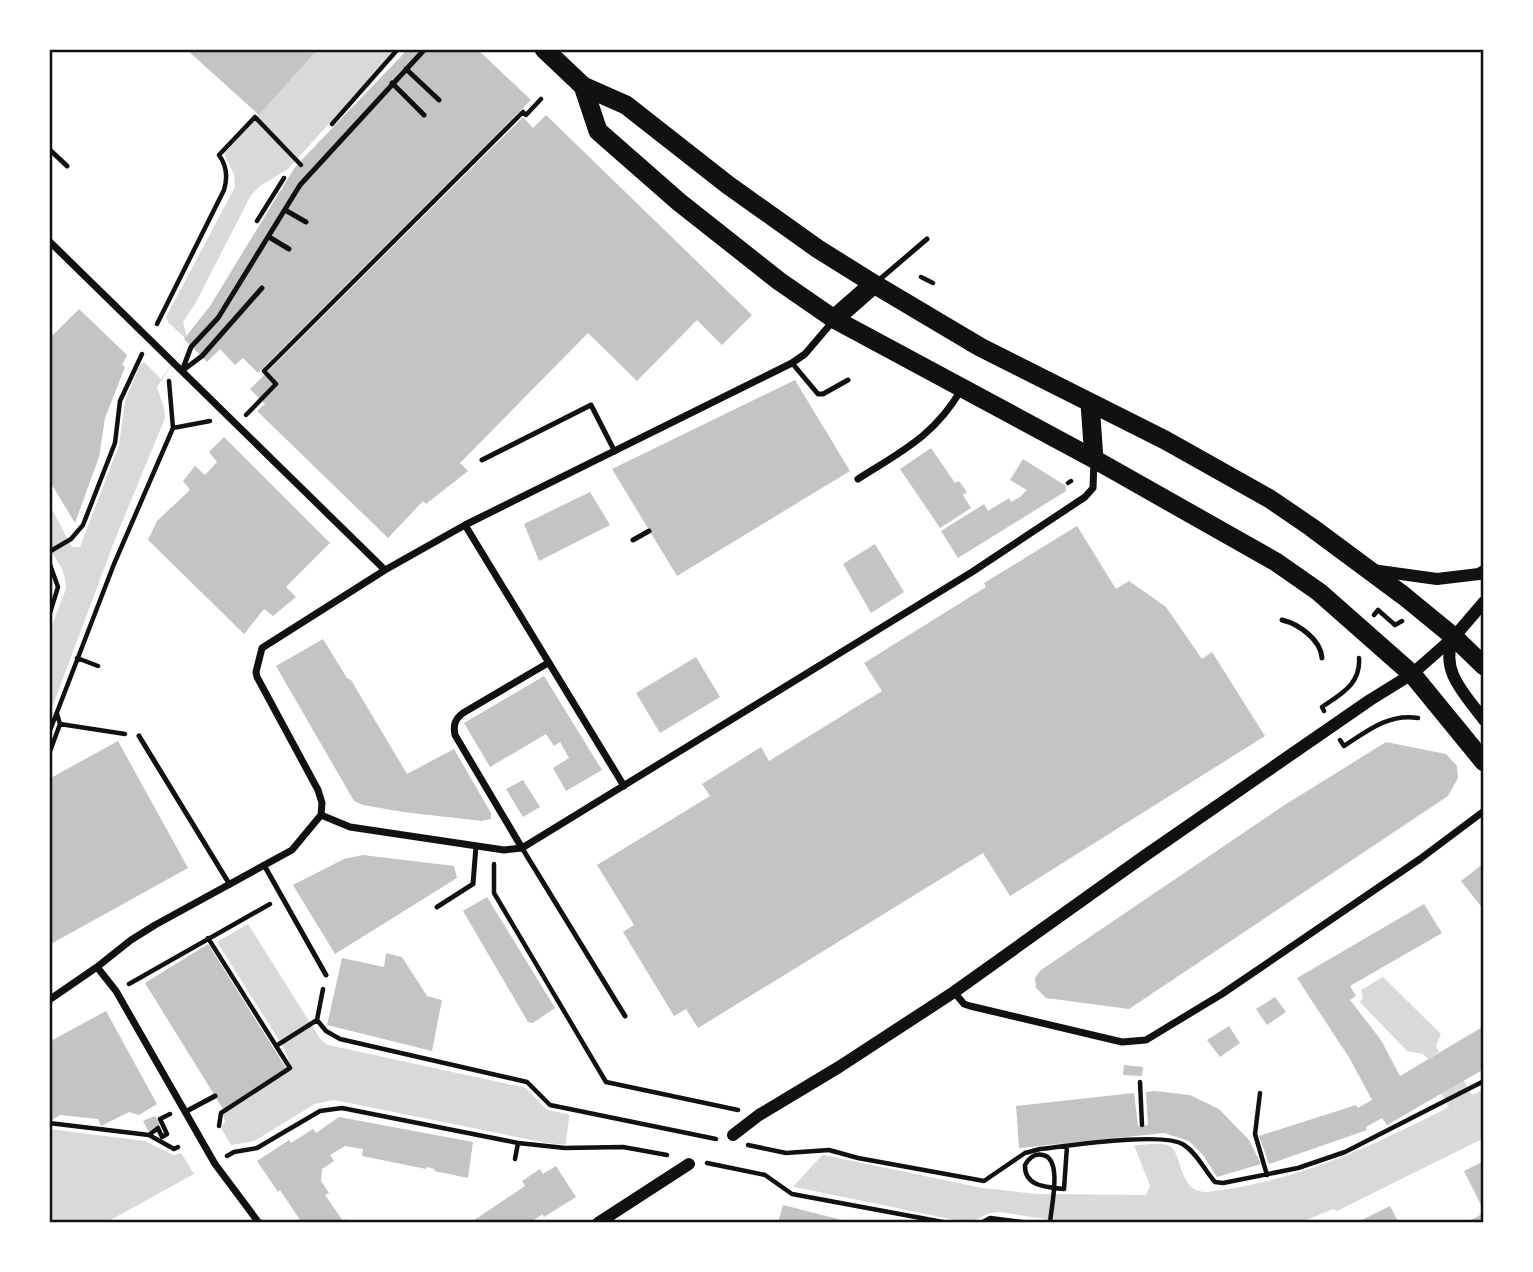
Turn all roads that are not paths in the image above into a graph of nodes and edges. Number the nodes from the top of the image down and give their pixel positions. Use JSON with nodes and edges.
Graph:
{"nodes":[{"id":1,"x":425,"y":49,"type":"edge"},
{"id":2,"x":544,"y":49,"type":"edge"},
{"id":3,"x":406,"y":69,"type":"junction"},
{"id":4,"x":392,"y":83,"type":"junction"},
{"id":5,"x":583,"y":86,"type":"junction"},
{"id":6,"x":439,"y":100,"type":"dead end"},
{"id":7,"x":424,"y":115,"type":"dead end"},
{"id":8,"x":49,"y":149,"type":"edge"},
{"id":9,"x":67,"y":166,"type":"dead end"},
{"id":10,"x":285,"y":210,"type":"junction"},
{"id":11,"x":306,"y":222,"type":"dead end"},
{"id":12,"x":269,"y":237,"type":"junction"},
{"id":13,"x":927,"y":239,"type":"dead end"},
{"id":14,"x":49,"y":241,"type":"edge"},
{"id":15,"x":289,"y":248,"type":"dead end"},
{"id":16,"x":874,"y":284,"type":"junction"},
{"id":17,"x":262,"y":288,"type":"dead end"},
{"id":18,"x":834,"y":319,"type":"junction"},
{"id":19,"x":792,"y":363,"type":"junction"},
{"id":20,"x":182,"y":371,"type":"junction"},
{"id":21,"x":848,"y":380,"type":"dead end"},
{"id":22,"x":962,"y":390,"type":"junction"},
{"id":23,"x":1090,"y":403,"type":"junction"},
{"id":24,"x":615,"y":452,"type":"junction"},
{"id":25,"x":1094,"y":459,"type":"junction"},
{"id":26,"x":482,"y":460,"type":"dead end"},
{"id":27,"x":859,"y":479,"type":"dead end"},
{"id":28,"x":465,"y":525,"type":"junction"},
{"id":29,"x":649,"y":531,"type":"dead end"},
{"id":30,"x":633,"y":540,"type":"dead end"},
{"id":31,"x":1368,"y":569,"type":"junction"},
{"id":32,"x":385,"y":570,"type":"junction"},
{"id":33,"x":1484,"y":571,"type":"edge"},
{"id":34,"x":1484,"y":602,"type":"edge"},
{"id":35,"x":1282,"y":620,"type":"dead end"},
{"id":36,"x":1454,"y":637,"type":"junction"},
{"id":37,"x":1322,"y":658,"type":"dead end"},
{"id":38,"x":548,"y":663,"type":"junction"},
{"id":39,"x":1484,"y":666,"type":"edge"},
{"id":40,"x":1412,"y":674,"type":"junction"},
{"id":41,"x":1484,"y":720,"type":"edge"},
{"id":42,"x":139,"y":736,"type":"road end"},
{"id":43,"x":1484,"y":762,"type":"edge"},
{"id":44,"x":624,"y":786,"type":"junction"},
{"id":45,"x":1484,"y":811,"type":"edge"},
{"id":46,"x":321,"y":814,"type":"junction"},
{"id":47,"x":476,"y":846,"type":"junction"},
{"id":48,"x":522,"y":848,"type":"junction"},
{"id":49,"x":264,"y":865,"type":"junction"},
{"id":50,"x":230,"y":886,"type":"junction"},
{"id":51,"x":437,"y":907,"type":"dead end"},
{"id":52,"x":97,"y":967,"type":"junction"},
{"id":53,"x":326,"y":975,"type":"road end"},
{"id":54,"x":954,"y":992,"type":"junction"},
{"id":55,"x":49,"y":1000,"type":"edge"},
{"id":56,"x":625,"y":1016,"type":"dead end"},
{"id":57,"x":215,"y":1096,"type":"dead end"},
{"id":58,"x":187,"y":1116,"type":"junction"},
{"id":59,"x":733,"y":1135,"type":"dead end"},
{"id":60,"x":689,"y":1164,"type":"dead end"},
{"id":61,"x":258,"y":1223,"type":"edge"},
{"id":62,"x":598,"y":1223,"type":"edge"}],
"edges":[{"from":1,"to":3,"type":"lane"},
{"from":2,"to":5,"type":"highway"},
{"from":3,"to":4,"type":"lane"},
{"from":3,"to":6,"type":"lane"},
{"from":4,"to":7,"type":"lane"},
{"from":4,"to":10,"type":"lane"},
{"from":5,"to":16,"type":"highway"},
{"from":5,"to":18,"type":"highway"},
{"from":8,"to":9,"type":"lane"},
{"from":10,"to":11,"type":"lane"},
{"from":10,"to":12,"type":"lane"},
{"from":12,"to":15,"type":"lane"},
{"from":12,"to":20,"type":"lane"},
{"from":13,"to":16,"type":"lane"},
{"from":14,"to":20,"type":"street"},
{"from":16,"to":18,"type":"highway"},
{"from":16,"to":23,"type":"highway"},
{"from":17,"to":20,"type":"lane"},
{"from":18,"to":19,"type":"street"},
{"from":18,"to":22,"type":"highway"},
{"from":19,"to":21,"type":"lane"},
{"from":19,"to":24,"type":"street"},
{"from":20,"to":32,"type":"street"},
{"from":22,"to":25,"type":"highway"},
{"from":22,"to":27,"type":"street"},
{"from":23,"to":25,"type":"highway"},
{"from":23,"to":31,"type":"highway"},
{"from":24,"to":26,"type":"lane"},
{"from":24,"to":28,"type":"street"},
{"from":25,"to":40,"type":"highway"},
{"from":25,"to":44,"type":"street"},
{"from":28,"to":32,"type":"street"},
{"from":28,"to":38,"type":"street"},
{"from":29,"to":30,"type":"lane"},
{"from":31,"to":33,"type":"street"},
{"from":31,"to":36,"type":"highway"},
{"from":32,"to":46,"type":"street"},
{"from":34,"to":36,"type":"street"},
{"from":35,"to":37,"type":"lane"},
{"from":36,"to":39,"type":"highway"},
{"from":36,"to":40,"type":"street"},
{"from":36,"to":41,"type":"street"},
{"from":38,"to":44,"type":"street"},
{"from":38,"to":48,"type":"street"},
{"from":40,"to":43,"type":"highway"},
{"from":40,"to":54,"type":"street"},
{"from":42,"to":50,"type":"lane"},
{"from":44,"to":48,"type":"street"},
{"from":45,"to":54,"type":"street"},
{"from":46,"to":47,"type":"street"},
{"from":46,"to":49,"type":"street"},
{"from":47,"to":48,"type":"street"},
{"from":47,"to":51,"type":"lane"},
{"from":48,"to":56,"type":"lane"},
{"from":49,"to":50,"type":"street"},
{"from":49,"to":53,"type":"lane"},
{"from":50,"to":52,"type":"street"},
{"from":52,"to":55,"type":"street"},
{"from":52,"to":58,"type":"street"},
{"from":54,"to":59,"type":"street"},
{"from":57,"to":58,"type":"lane"},
{"from":58,"to":61,"type":"street"},
{"from":60,"to":62,"type":"street"}]}
